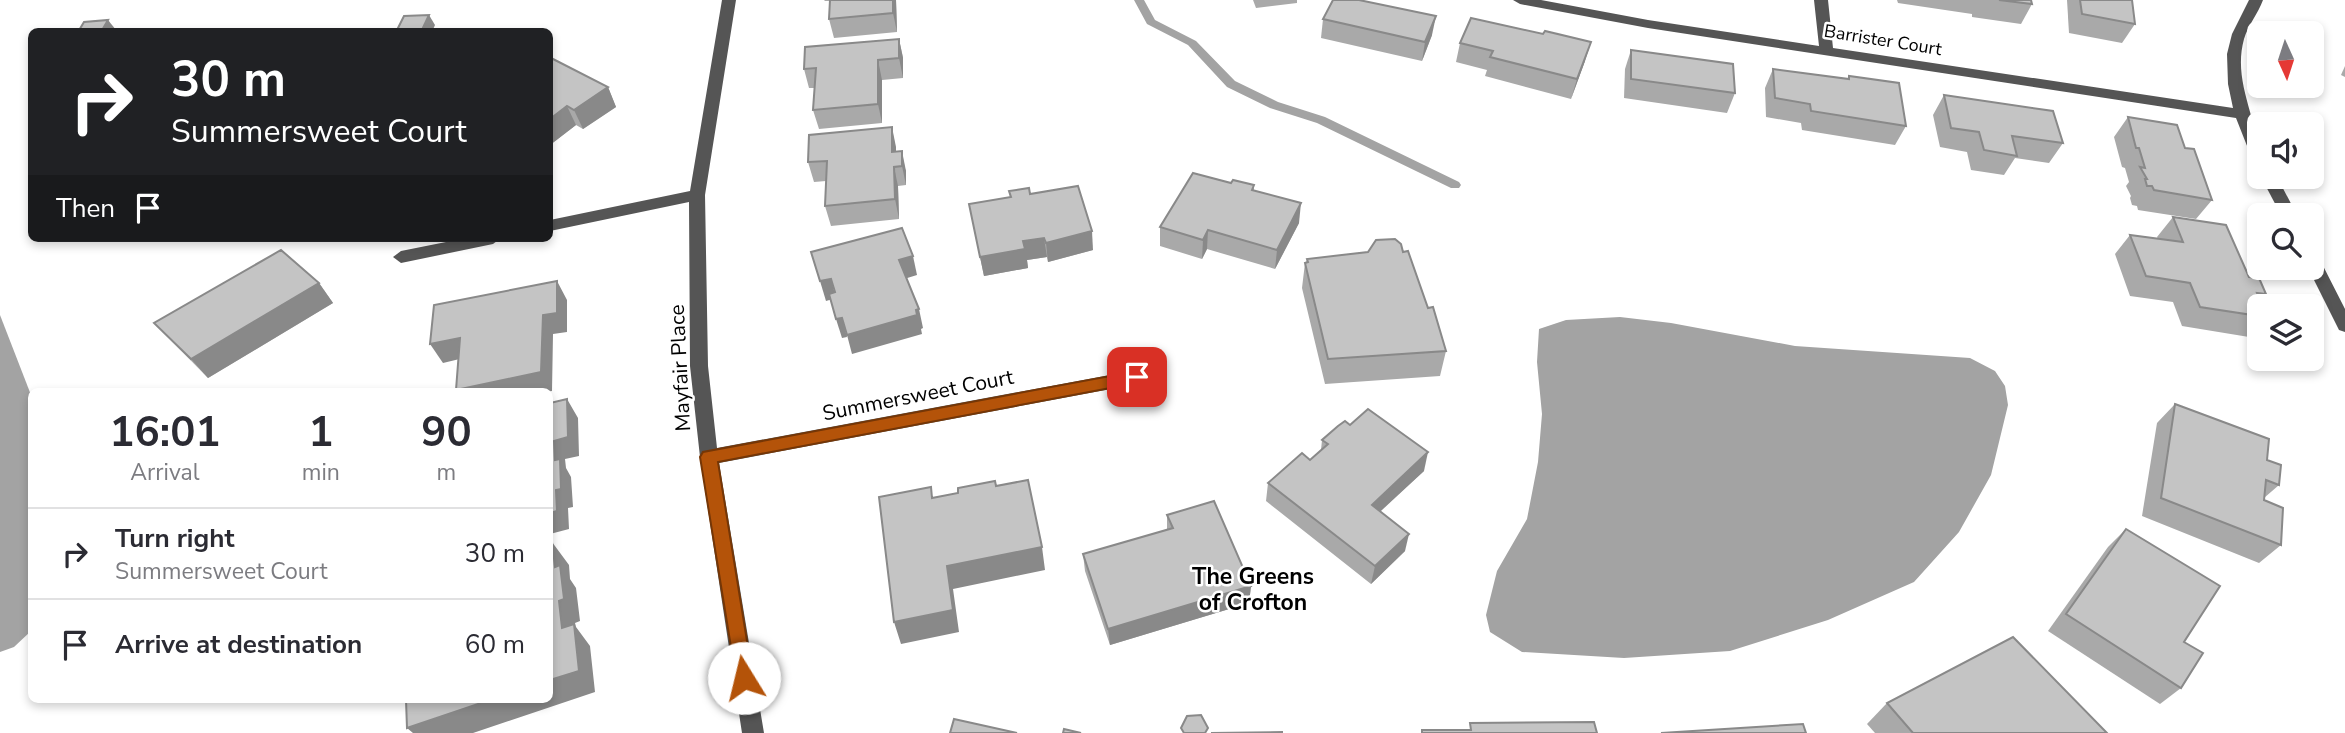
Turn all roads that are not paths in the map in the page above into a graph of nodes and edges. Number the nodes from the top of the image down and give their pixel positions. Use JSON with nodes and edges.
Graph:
{"nodes":[{"id":1,"x":729,"y":0,"type":"edge"},
{"id":2,"x":1520,"y":0,"type":"edge"},
{"id":3,"x":1821,"y":0,"type":"edge"},
{"id":4,"x":2256,"y":0,"type":"edge"},
{"id":5,"x":1826,"y":51,"type":"junction"},
{"id":6,"x":2241,"y":114,"type":"junction"},
{"id":7,"x":2247,"y":128,"type":"edge"},
{"id":8,"x":698,"y":195,"type":"junction"},
{"id":9,"x":553,"y":225,"type":"edge"},
{"id":10,"x":474,"y":242,"type":"edge"},
{"id":11,"x":401,"y":257,"type":"dead end"},
{"id":12,"x":2322,"y":280,"type":"edge"},
{"id":13,"x":2345,"y":326,"type":"edge"},
{"id":14,"x":1137,"y":377,"type":"dead end"},
{"id":15,"x":709,"y":457,"type":"junction"},
{"id":16,"x":752,"y":733,"type":"edge"}],
"edges":[{"from":1,"to":8,"type":"street","name":"Mayfair Place"},
{"from":2,"to":5,"type":"street","name":"Barrister Court"},
{"from":3,"to":5,"type":"street"},
{"from":4,"to":6,"type":"street"},
{"from":5,"to":6,"type":"street","name":"Barrister Court"},
{"from":6,"to":7,"type":"street"},
{"from":8,"to":9,"type":"street"},
{"from":8,"to":15,"type":"street","name":"Mayfair Place"},
{"from":10,"to":11,"type":"street"},
{"from":12,"to":13,"type":"street"},
{"from":14,"to":15,"type":"street","name":"Summersweet Court"},
{"from":15,"to":16,"type":"street","name":"Mayfair Place"}]}
